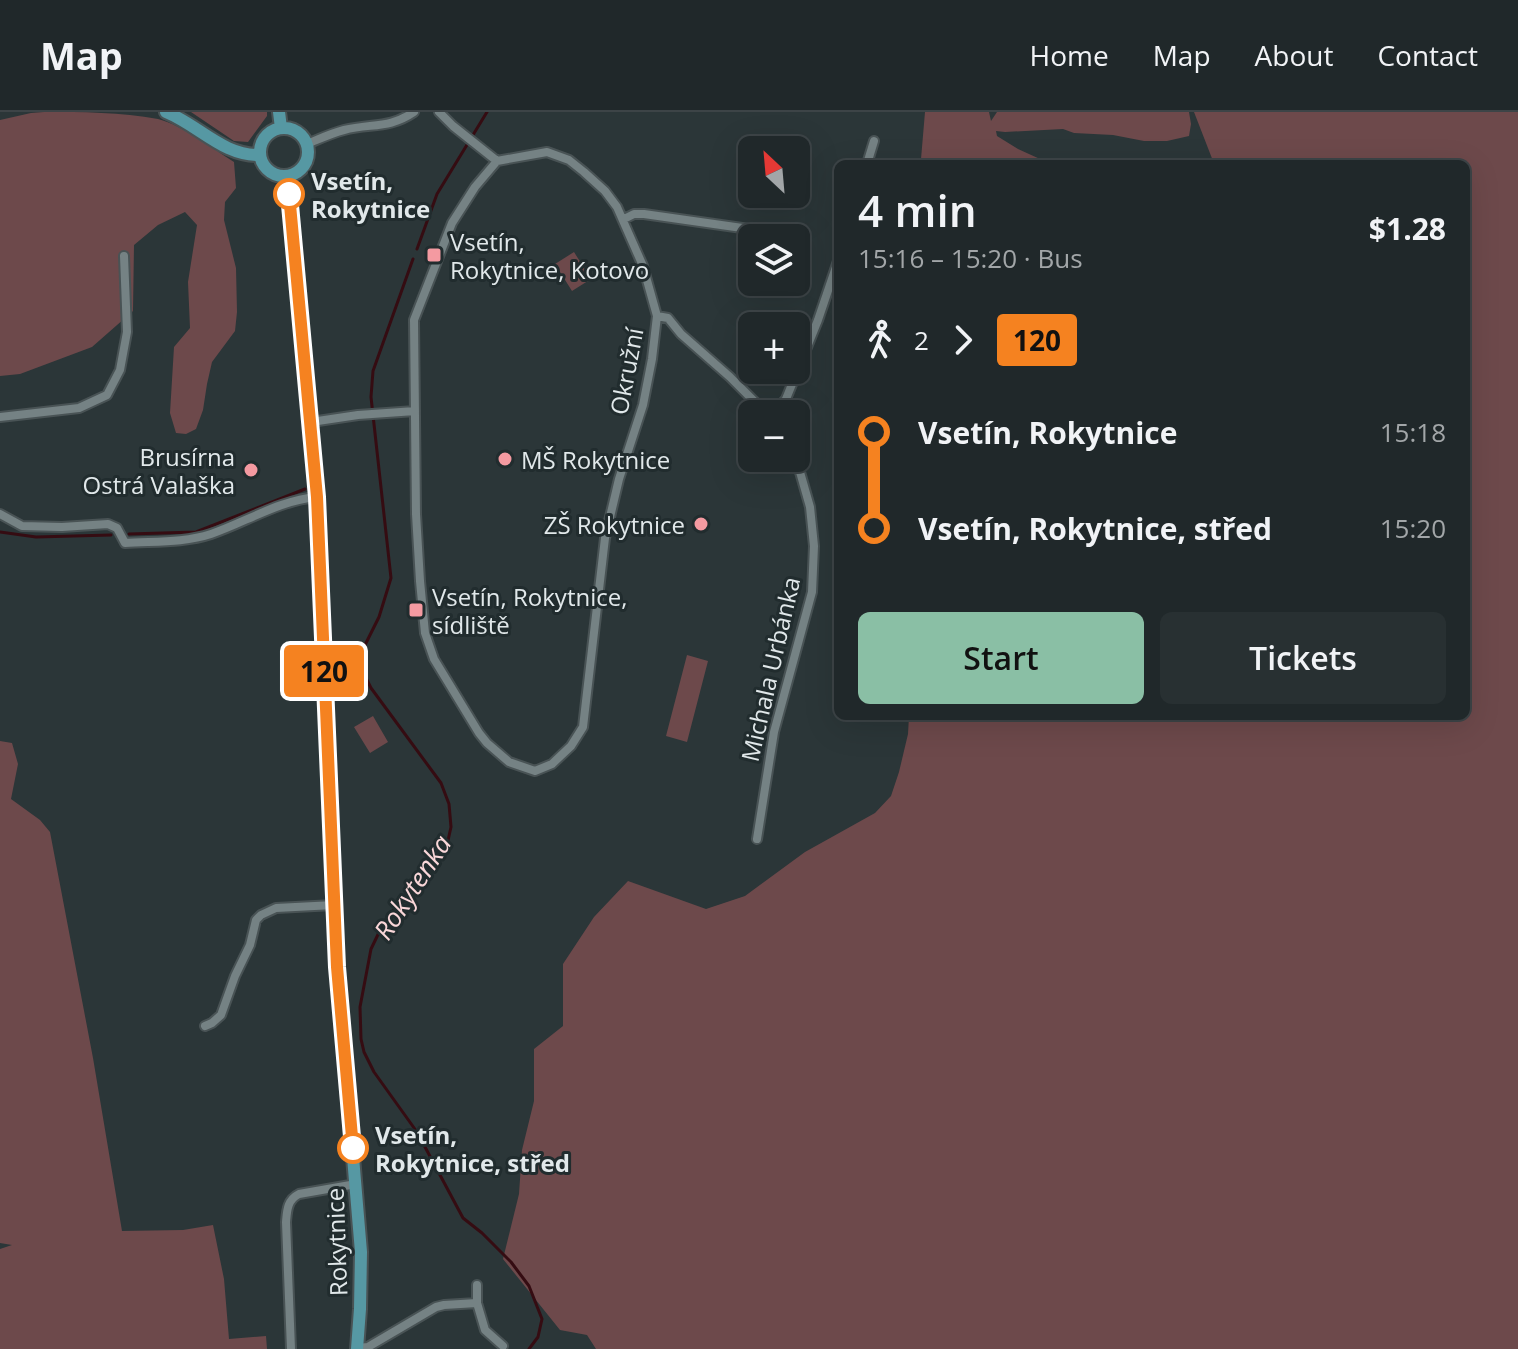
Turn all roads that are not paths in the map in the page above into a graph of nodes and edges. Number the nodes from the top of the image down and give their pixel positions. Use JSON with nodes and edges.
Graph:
{"nodes":[{"id":1,"x":166,"y":112,"type":"edge"},
{"id":2,"x":279,"y":112,"type":"edge"},
{"id":3,"x":414,"y":112,"type":"edge"},
{"id":4,"x":439,"y":112,"type":"edge"},
{"id":5,"x":281,"y":128,"type":"junction"},
{"id":6,"x":874,"y":141,"type":"dead end"},
{"id":7,"x":307,"y":144,"type":"junction"},
{"id":8,"x":260,"y":155,"type":"junction"},
{"id":9,"x":868,"y":160,"type":"edge"},
{"id":10,"x":497,"y":161,"type":"junction"},
{"id":11,"x":287,"y":176,"type":"junction"},
{"id":12,"x":624,"y":219,"type":"junction"},
{"id":13,"x":738,"y":227,"type":"edge"},
{"id":14,"x":124,"y":256,"type":"dead end"},
{"id":15,"x":834,"y":273,"type":"edge"},
{"id":16,"x":657,"y":316,"type":"junction"},
{"id":17,"x":753,"y":400,"type":"edge"},
{"id":18,"x":785,"y":400,"type":"edge"},
{"id":19,"x":415,"y":411,"type":"junction"},
{"id":20,"x":0,"y":417,"type":"edge"},
{"id":21,"x":311,"y":422,"type":"junction"},
{"id":22,"x":800,"y":472,"type":"edge"},
{"id":23,"x":317,"y":497,"type":"junction"},
{"id":24,"x":0,"y":514,"type":"edge"},
{"id":25,"x":757,"y":839,"type":"dead end"},
{"id":26,"x":334,"y":905,"type":"junction"},
{"id":27,"x":205,"y":1026,"type":"dead end"},
{"id":28,"x":356,"y":1184,"type":"junction"},
{"id":29,"x":477,"y":1285,"type":"dead end"},
{"id":30,"x":477,"y":1303,"type":"junction"},
{"id":31,"x":503,"y":1346,"type":"dead end"},
{"id":32,"x":357,"y":1348,"type":"edge"},
{"id":33,"x":291,"y":1349,"type":"edge"}],
"edges":[{"from":1,"to":8,"type":"main road"},
{"from":2,"to":5,"type":"main road"},
{"from":3,"to":7,"type":"street"},
{"from":4,"to":10,"type":"street"},
{"from":5,"to":7,"type":"main road"},
{"from":5,"to":8,"type":"main road"},
{"from":6,"to":9,"type":"street"},
{"from":7,"to":11,"type":"main road"},
{"from":8,"to":11,"type":"main road"},
{"from":10,"to":12,"type":"street","name":"Okružní"},
{"from":10,"to":19,"type":"street","name":"Okružní"},
{"from":11,"to":21,"type":"main road","name":"Rokytnice"},
{"from":12,"to":13,"type":"street"},
{"from":12,"to":16,"type":"street","name":"Okružní"},
{"from":14,"to":20,"type":"street"},
{"from":15,"to":18,"type":"street"},
{"from":16,"to":17,"type":"street"},
{"from":16,"to":19,"type":"street","name":"Okružní"},
{"from":19,"to":21,"type":"street"},
{"from":21,"to":23,"type":"main road","name":"Rokytnice"},
{"from":22,"to":25,"type":"street","name":"Michala Urbánka"},
{"from":23,"to":24,"type":"street"},
{"from":23,"to":26,"type":"main road","name":"Rokytnice"},
{"from":26,"to":27,"type":"street"},
{"from":26,"to":28,"type":"main road","name":"Rokytnice"},
{"from":28,"to":32,"type":"main road","name":"Rokytnice"},
{"from":28,"to":33,"type":"street"},
{"from":29,"to":30,"type":"street"},
{"from":30,"to":31,"type":"street"},
{"from":30,"to":32,"type":"street"}]}
